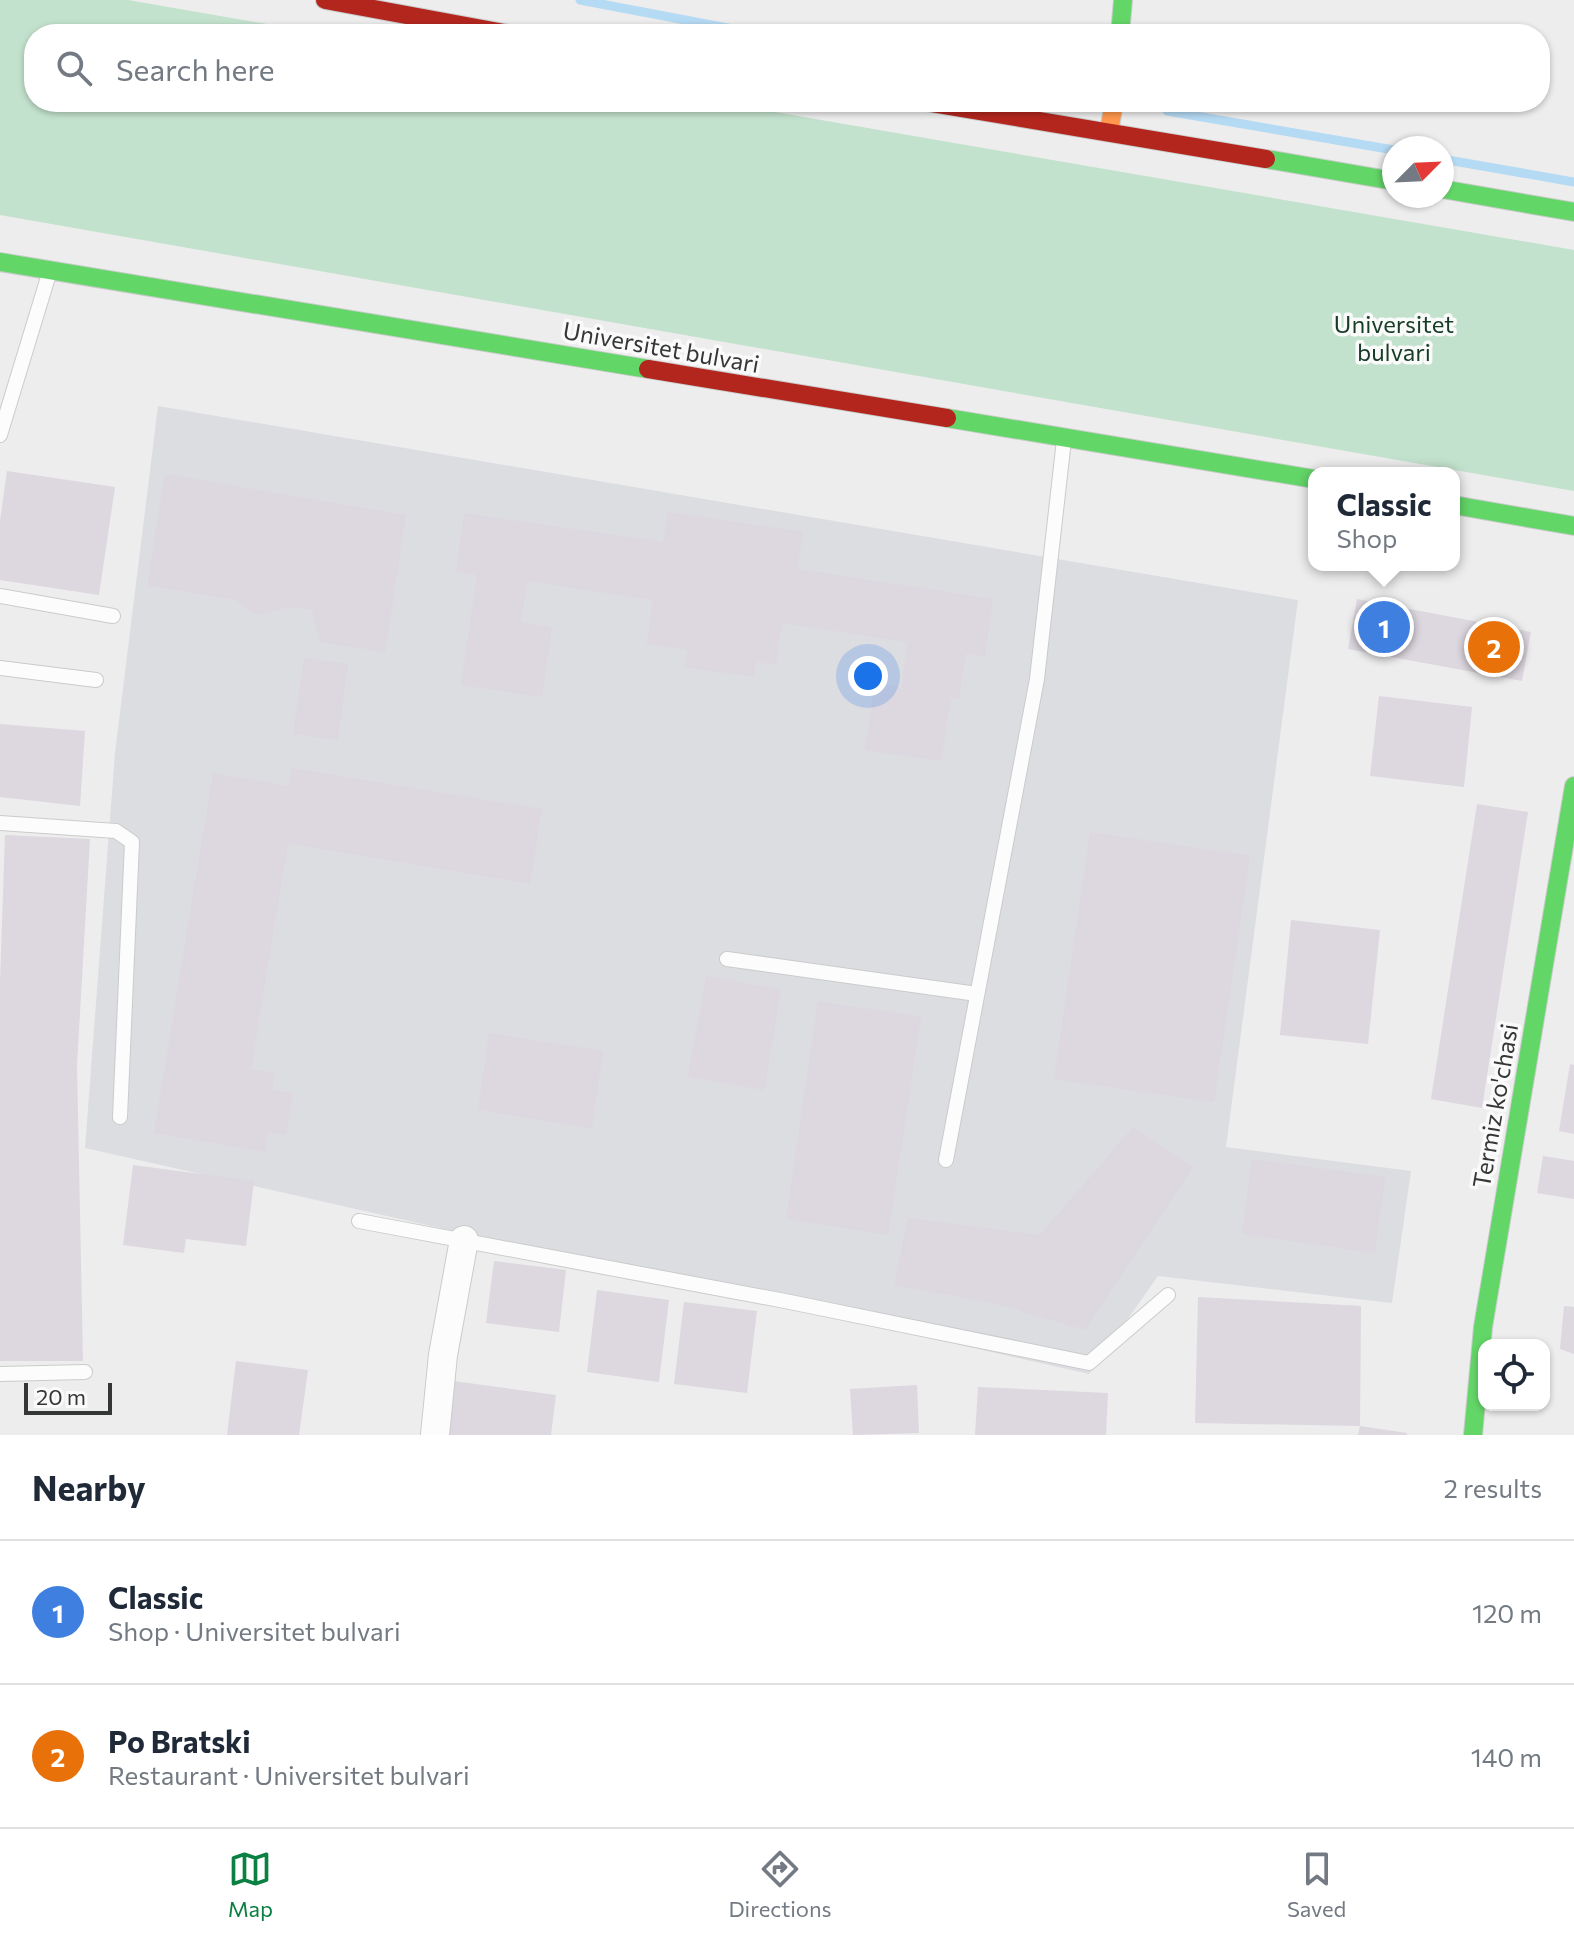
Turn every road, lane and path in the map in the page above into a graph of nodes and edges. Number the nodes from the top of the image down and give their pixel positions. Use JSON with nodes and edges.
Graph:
{"nodes":[{"id":1,"x":325,"y":0,"type":"edge"},
{"id":2,"x":1123,"y":0,"type":"edge"},
{"id":3,"x":455,"y":24,"type":"edge"},
{"id":4,"x":1121,"y":24,"type":"edge"},
{"id":5,"x":987,"y":112,"type":"edge"},
{"id":6,"x":1112,"y":112,"type":"edge"},
{"id":7,"x":1109,"y":132,"type":"junction"},
{"id":8,"x":1382,"y":179,"type":"edge"},
{"id":9,"x":1454,"y":191,"type":"edge"},
{"id":10,"x":1574,"y":212,"type":"edge"},
{"id":11,"x":0,"y":262,"type":"edge"},
{"id":12,"x":51,"y":270,"type":"junction"},
{"id":13,"x":0,"y":435,"type":"edge"},
{"id":14,"x":1064,"y":440,"type":"junction"},
{"id":15,"x":1308,"y":478,"type":"edge"},
{"id":16,"x":1460,"y":506,"type":"edge"},
{"id":17,"x":1574,"y":526,"type":"edge"},
{"id":18,"x":0,"y":596,"type":"edge"},
{"id":19,"x":113,"y":616,"type":"dead end"},
{"id":20,"x":0,"y":668,"type":"edge"},
{"id":21,"x":96,"y":680,"type":"dead end"},
{"id":22,"x":1574,"y":786,"type":"edge"},
{"id":23,"x":0,"y":823,"type":"edge"},
{"id":24,"x":727,"y":959,"type":"dead end"},
{"id":25,"x":977,"y":994,"type":"junction"},
{"id":26,"x":120,"y":1117,"type":"dead end"},
{"id":27,"x":946,"y":1160,"type":"dead end"},
{"id":28,"x":359,"y":1221,"type":"dead end"},
{"id":29,"x":464,"y":1240,"type":"junction"},
{"id":30,"x":1168,"y":1295,"type":"dead end"},
{"id":31,"x":85,"y":1372,"type":"dead end"},
{"id":32,"x":0,"y":1374,"type":"edge"},
{"id":33,"x":435,"y":1435,"type":"edge"},
{"id":34,"x":1473,"y":1435,"type":"edge"}],
"edges":[{"from":1,"to":3,"type":"main road"},
{"from":2,"to":4,"type":"main road"},
{"from":5,"to":7,"type":"main road"},
{"from":6,"to":7,"type":"main road"},
{"from":7,"to":8,"type":"main road"},
{"from":9,"to":10,"type":"main road"},
{"from":11,"to":12,"type":"main road","name":"Universitet bulvari"},
{"from":12,"to":13,"type":"lane"},
{"from":12,"to":14,"type":"main road","name":"Universitet bulvari"},
{"from":14,"to":15,"type":"main road","name":"Universitet bulvari"},
{"from":14,"to":25,"type":"lane"},
{"from":16,"to":17,"type":"main road"},
{"from":18,"to":19,"type":"lane"},
{"from":20,"to":21,"type":"lane"},
{"from":22,"to":34,"type":"main road","name":"Termiz ko'chasi"},
{"from":23,"to":26,"type":"lane"},
{"from":24,"to":25,"type":"lane"},
{"from":25,"to":27,"type":"lane"},
{"from":28,"to":29,"type":"lane"},
{"from":29,"to":30,"type":"lane"},
{"from":29,"to":33,"type":"street"},
{"from":31,"to":32,"type":"lane"}]}
